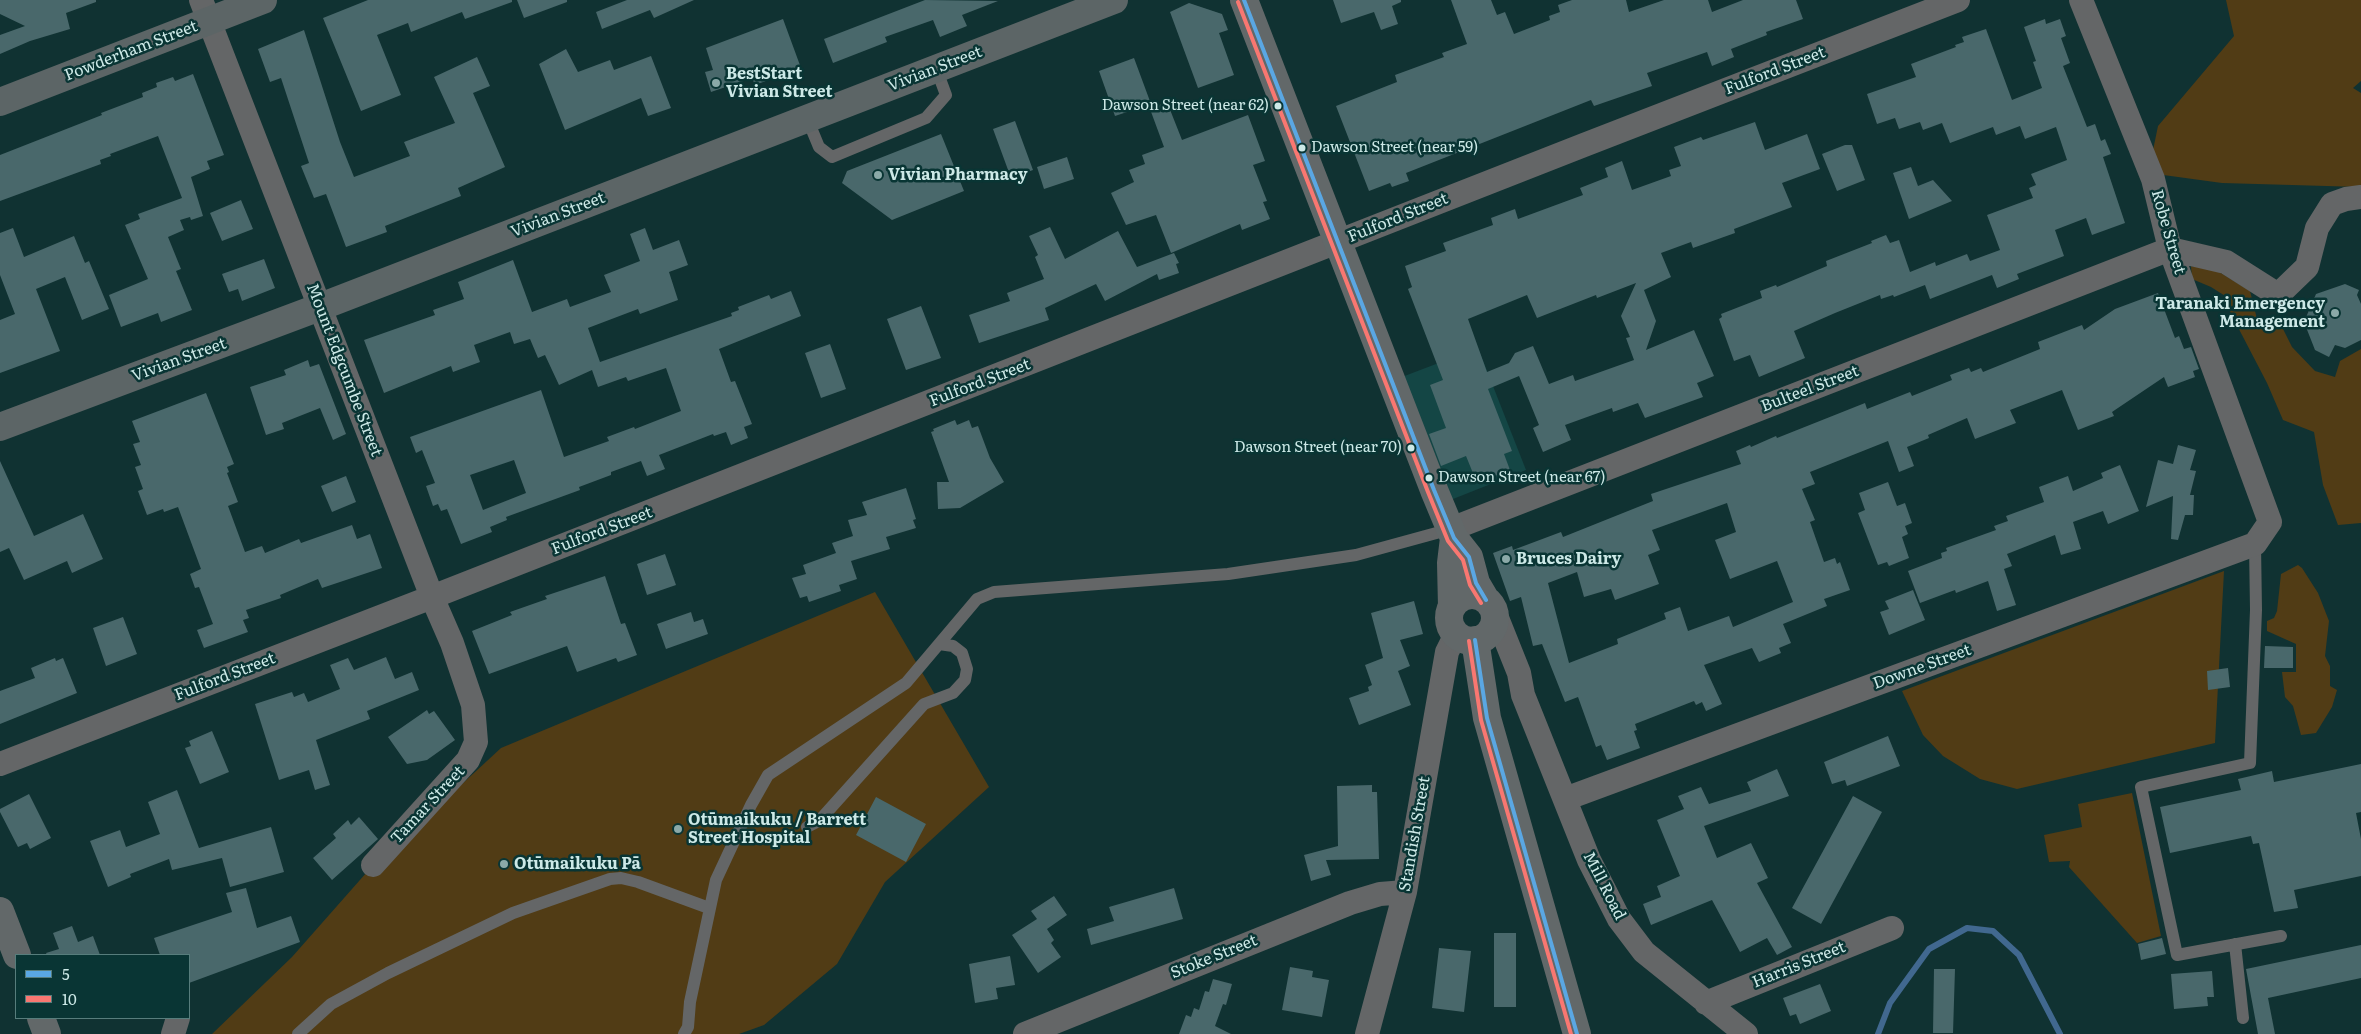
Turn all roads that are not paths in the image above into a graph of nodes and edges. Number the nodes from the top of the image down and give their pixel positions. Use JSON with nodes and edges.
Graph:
{"nodes":[{"id":1,"x":263,"y":0,"type":"edge"},
{"id":2,"x":1114,"y":0,"type":"edge"},
{"id":3,"x":1244,"y":0,"type":"edge"},
{"id":4,"x":1958,"y":0,"type":"edge"},
{"id":5,"x":2081,"y":0,"type":"edge"},
{"id":6,"x":205,"y":10,"type":"edge"},
{"id":7,"x":936,"y":68,"type":"junction"},
{"id":8,"x":0,"y":102,"type":"edge"},
{"id":9,"x":807,"y":118,"type":"junction"},
{"id":10,"x":2361,"y":197,"type":"edge"},
{"id":11,"x":1338,"y":242,"type":"junction"},
{"id":12,"x":2170,"y":249,"type":"junction"},
{"id":13,"x":320,"y":307,"type":"junction"},
{"id":14,"x":0,"y":427,"type":"edge"},
{"id":15,"x":1452,"y":534,"type":"junction"},
{"id":16,"x":2256,"y":544,"type":"junction"},
{"id":17,"x":432,"y":597,"type":"junction"},
{"id":18,"x":1490,"y":606,"type":"junction"},
{"id":19,"x":1452,"y":607,"type":"junction"},
{"id":20,"x":1471,"y":637,"type":"junction"},
{"id":21,"x":939,"y":644,"type":"junction"},
{"id":22,"x":1523,"y":695,"type":"junction"},
{"id":23,"x":476,"y":742,"type":"joint"},
{"id":24,"x":0,"y":764,"type":"edge"},
{"id":25,"x":1564,"y":799,"type":"junction"},
{"id":26,"x":807,"y":827,"type":"dead end"},
{"id":27,"x":373,"y":865,"type":"dead end"},
{"id":28,"x":1405,"y":892,"type":"junction"},
{"id":29,"x":709,"y":908,"type":"junction"},
{"id":30,"x":0,"y":911,"type":"edge"},
{"id":31,"x":1892,"y":928,"type":"dead end"},
{"id":32,"x":2281,"y":936,"type":"dead end"},
{"id":33,"x":2235,"y":944,"type":"junction"},
{"id":34,"x":17,"y":954,"type":"edge"},
{"id":35,"x":1706,"y":1003,"type":"junction"},
{"id":36,"x":2243,"y":1018,"type":"dead end"},
{"id":37,"x":41,"y":1019,"type":"edge"},
{"id":38,"x":178,"y":1019,"type":"edge"},
{"id":39,"x":47,"y":1034,"type":"edge"},
{"id":40,"x":173,"y":1034,"type":"edge"},
{"id":41,"x":298,"y":1034,"type":"edge"},
{"id":42,"x":684,"y":1034,"type":"edge"},
{"id":43,"x":1025,"y":1034,"type":"edge"},
{"id":44,"x":1367,"y":1034,"type":"edge"},
{"id":45,"x":1577,"y":1034,"type":"edge"},
{"id":46,"x":1746,"y":1034,"type":"edge"}],
"edges":[{"from":1,"to":6,"type":"main road","name":"Powderham Street"},
{"from":2,"to":7,"type":"main road","name":"Vivian Street"},
{"from":3,"to":11,"type":"street"},
{"from":4,"to":11,"type":"street","name":"Fulford Street"},
{"from":5,"to":12,"type":"street","name":"Robe Street"},
{"from":6,"to":8,"type":"main road","name":"Powderham Street"},
{"from":6,"to":13,"type":"street","name":"Mount Edgcumbe Street"},
{"from":7,"to":9,"type":"main road","name":"Vivian Street"},
{"from":7,"to":9,"type":"lane"},
{"from":9,"to":13,"type":"main road","name":"Vivian Street"},
{"from":10,"to":12,"type":"street"},
{"from":11,"to":15,"type":"street"},
{"from":11,"to":17,"type":"street","name":"Fulford Street"},
{"from":12,"to":15,"type":"street","name":"Bulteel Street"},
{"from":12,"to":16,"type":"street","name":"Robe Street"},
{"from":13,"to":14,"type":"main road","name":"Vivian Street"},
{"from":13,"to":17,"type":"street","name":"Mount Edgcumbe Street"},
{"from":15,"to":18,"type":"street"},
{"from":15,"to":19,"type":"street"},
{"from":15,"to":21,"type":"lane"},
{"from":16,"to":25,"type":"street","name":"Downe Street"},
{"from":16,"to":33,"type":"lane"},
{"from":17,"to":23,"type":"street","name":"Mount Edgcumbe Street"},
{"from":17,"to":24,"type":"street","name":"Fulford Street"},
{"from":18,"to":19,"type":"street"},
{"from":18,"to":20,"type":"street"},
{"from":18,"to":22,"type":"street","name":"Mill Road"},
{"from":19,"to":20,"type":"street"},
{"from":20,"to":22,"type":"street","name":"Mill Road"},
{"from":20,"to":28,"type":"street","name":"Standish Street"},
{"from":20,"to":45,"type":"street"},
{"from":21,"to":26,"type":"lane"},
{"from":21,"to":29,"type":"lane"},
{"from":22,"to":25,"type":"street","name":"Mill Road"},
{"from":23,"to":27,"type":"street","name":"Tamar Street"},
{"from":25,"to":35,"type":"street","name":"Mill Road"},
{"from":28,"to":43,"type":"street","name":"Stoke Street"},
{"from":28,"to":44,"type":"street","name":"Standish Street"},
{"from":29,"to":41,"type":"lane"},
{"from":29,"to":42,"type":"lane"},
{"from":30,"to":34,"type":"street"},
{"from":31,"to":35,"type":"street","name":"Harris Street"},
{"from":32,"to":33,"type":"lane"},
{"from":33,"to":36,"type":"lane"},
{"from":35,"to":46,"type":"street","name":"Mill Road"},
{"from":37,"to":39,"type":"street"},
{"from":38,"to":40,"type":"street"}]}
